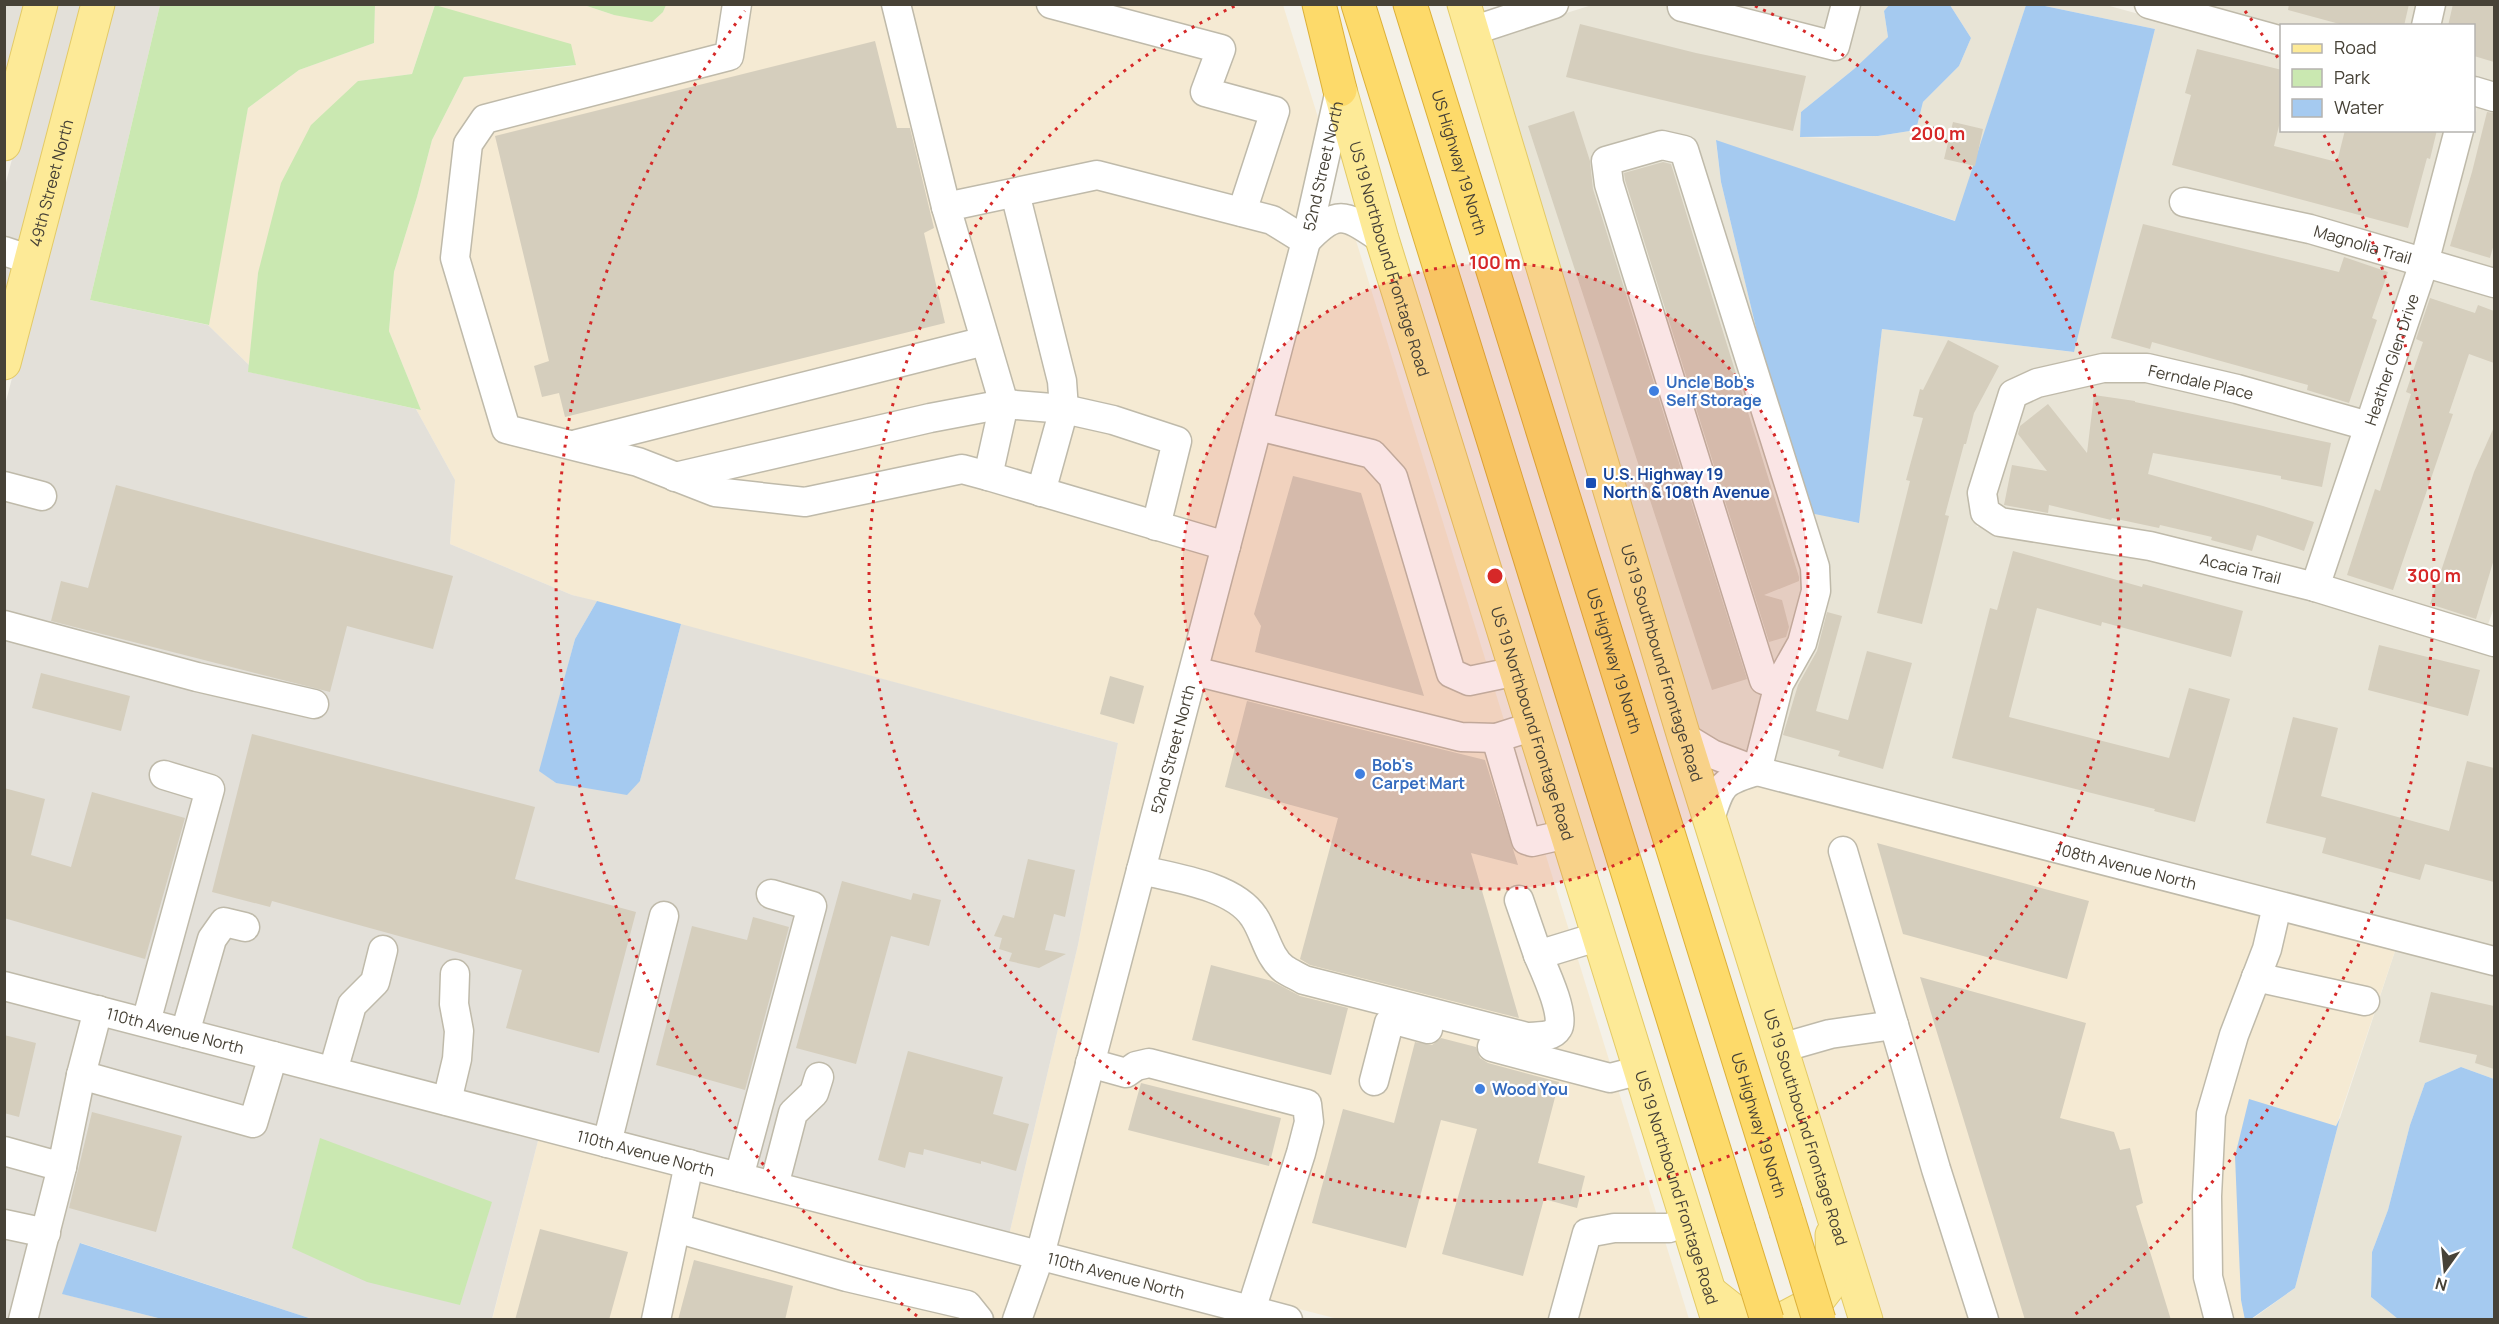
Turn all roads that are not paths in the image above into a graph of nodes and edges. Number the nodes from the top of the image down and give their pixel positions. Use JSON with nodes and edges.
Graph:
{"nodes":[{"id":1,"x":41,"y":4,"type":"edge"},
{"id":2,"x":98,"y":4,"type":"edge"},
{"id":3,"x":737,"y":4,"type":"edge"},
{"id":4,"x":896,"y":4,"type":"edge"},
{"id":5,"x":1051,"y":4,"type":"edge"},
{"id":6,"x":1319,"y":4,"type":"edge"},
{"id":7,"x":1358,"y":4,"type":"edge"},
{"id":8,"x":1410,"y":4,"type":"edge"},
{"id":9,"x":1421,"y":4,"type":"edge"},
{"id":10,"x":1554,"y":4,"type":"edge"},
{"id":11,"x":1683,"y":4,"type":"edge"},
{"id":12,"x":1846,"y":4,"type":"edge"},
{"id":13,"x":2149,"y":4,"type":"edge"},
{"id":14,"x":2431,"y":4,"type":"edge"},
{"id":15,"x":1468,"y":18,"type":"edge"},
{"id":16,"x":2426,"y":24,"type":"edge"},
{"id":17,"x":2280,"y":40,"type":"edge"},
{"id":18,"x":1340,"y":90,"type":"junction"},
{"id":19,"x":2475,"y":91,"type":"edge"},
{"id":20,"x":2494,"y":97,"type":"edge"},
{"id":21,"x":1441,"y":104,"type":"junction"},
{"id":22,"x":6,"y":129,"type":"edge"},
{"id":23,"x":2458,"y":132,"type":"edge"},
{"id":24,"x":1015,"y":193,"type":"junction"},
{"id":25,"x":2184,"y":202,"type":"dead end"},
{"id":26,"x":946,"y":207,"type":"junction"},
{"id":27,"x":1242,"y":212,"type":"junction"},
{"id":28,"x":1382,"y":239,"type":"junction"},
{"id":29,"x":1306,"y":242,"type":"junction"},
{"id":30,"x":18,"y":256,"type":"edge"},
{"id":31,"x":2424,"y":263,"type":"junction"},
{"id":32,"x":2494,"y":284,"type":"edge"},
{"id":33,"x":985,"y":341,"type":"junction"},
{"id":34,"x":4,"y":363,"type":"edge"},
{"id":35,"x":1004,"y":404,"type":"junction"},
{"id":36,"x":1064,"y":409,"type":"junction"},
{"id":37,"x":1258,"y":426,"type":"junction"},
{"id":38,"x":2368,"y":426,"type":"junction"},
{"id":39,"x":572,"y":446,"type":"junction"},
{"id":40,"x":988,"y":476,"type":"junction"},
{"id":41,"x":675,"y":477,"type":"junction"},
{"id":42,"x":4,"y":486,"type":"edge"},
{"id":43,"x":1041,"y":492,"type":"junction"},
{"id":44,"x":42,"y":496,"type":"dead end"},
{"id":45,"x":1985,"y":512,"type":"joint"},
{"id":46,"x":1156,"y":526,"type":"junction"},
{"id":47,"x":1226,"y":546,"type":"junction"},
{"id":48,"x":2315,"y":587,"type":"junction"},
{"id":49,"x":4,"y":625,"type":"edge"},
{"id":50,"x":2494,"y":641,"type":"edge"},
{"id":51,"x":1194,"y":671,"type":"junction"},
{"id":52,"x":1516,"y":671,"type":"junction"},
{"id":53,"x":1779,"y":684,"type":"junction"},
{"id":54,"x":314,"y":704,"type":"dead end"},
{"id":55,"x":1534,"y":726,"type":"junction"},
{"id":56,"x":1684,"y":737,"type":"junction"},
{"id":57,"x":1496,"y":738,"type":"junction"},
{"id":58,"x":1757,"y":771,"type":"junction"},
{"id":59,"x":164,"y":775,"type":"dead end"},
{"id":60,"x":1710,"y":819,"type":"junction"},
{"id":61,"x":1567,"y":834,"type":"junction"},
{"id":62,"x":1843,"y":851,"type":"dead end"},
{"id":63,"x":1141,"y":870,"type":"junction"},
{"id":64,"x":771,"y":894,"type":"dead end"},
{"id":65,"x":1519,"y":900,"type":"dead end"},
{"id":66,"x":2277,"y":906,"type":"junction"},
{"id":67,"x":664,"y":916,"type":"dead end"},
{"id":68,"x":245,"y":927,"type":"dead end"},
{"id":69,"x":1600,"y":936,"type":"junction"},
{"id":70,"x":383,"y":950,"type":"dead end"},
{"id":71,"x":1538,"y":955,"type":"junction"},
{"id":72,"x":2494,"y":962,"type":"edge"},
{"id":73,"x":454,"y":974,"type":"dead end"},
{"id":74,"x":2256,"y":977,"type":"junction"},
{"id":75,"x":4,"y":986,"type":"edge"},
{"id":76,"x":2365,"y":1001,"type":"dead end"},
{"id":77,"x":99,"y":1010,"type":"junction"},
{"id":78,"x":146,"y":1022,"type":"junction"},
{"id":79,"x":1894,"y":1025,"type":"junction"},
{"id":80,"x":185,"y":1033,"type":"junction"},
{"id":81,"x":1781,"y":1048,"type":"junction"},
{"id":82,"x":273,"y":1056,"type":"junction"},
{"id":83,"x":1090,"y":1063,"type":"junction"},
{"id":84,"x":1641,"y":1070,"type":"junction"},
{"id":85,"x":333,"y":1071,"type":"junction"},
{"id":86,"x":81,"y":1075,"type":"junction"},
{"id":87,"x":819,"y":1077,"type":"dead end"},
{"id":88,"x":1374,"y":1081,"type":"dead end"},
{"id":89,"x":447,"y":1101,"type":"junction"},
{"id":90,"x":607,"y":1143,"type":"junction"},
{"id":91,"x":4,"y":1151,"type":"edge"},
{"id":92,"x":689,"y":1164,"type":"junction"},
{"id":93,"x":62,"y":1167,"type":"junction"},
{"id":94,"x":739,"y":1177,"type":"junction"},
{"id":95,"x":774,"y":1186,"type":"junction"},
{"id":96,"x":1831,"y":1205,"type":"junction"},
{"id":97,"x":1688,"y":1221,"type":"junction"},
{"id":98,"x":4,"y":1224,"type":"edge"},
{"id":99,"x":676,"y":1228,"type":"junction"},
{"id":100,"x":46,"y":1233,"type":"junction"},
{"id":101,"x":1040,"y":1255,"type":"junction"},
{"id":102,"x":1714,"y":1306,"type":"edge"},
{"id":103,"x":1251,"y":1310,"type":"junction"},
{"id":104,"x":1020,"y":1319,"type":"edge"},
{"id":105,"x":23,"y":1320,"type":"edge"},
{"id":106,"x":656,"y":1320,"type":"edge"},
{"id":107,"x":979,"y":1320,"type":"edge"},
{"id":108,"x":1288,"y":1320,"type":"edge"},
{"id":109,"x":1563,"y":1320,"type":"edge"},
{"id":110,"x":1767,"y":1320,"type":"edge"},
{"id":111,"x":1819,"y":1320,"type":"edge"},
{"id":112,"x":1866,"y":1320,"type":"edge"},
{"id":113,"x":1984,"y":1320,"type":"edge"},
{"id":114,"x":2219,"y":1320,"type":"edge"}],
"edges":[{"from":1,"to":22,"type":"main road"},
{"from":2,"to":30,"type":"main road","name":"49th Street North"},
{"from":3,"to":39,"type":"street"},
{"from":4,"to":26,"type":"street"},
{"from":5,"to":27,"type":"street"},
{"from":6,"to":18,"type":"highway"},
{"from":7,"to":110,"type":"highway","bridge":true},
{"from":8,"to":21,"type":"highway","name":"US Highway 19 North"},
{"from":9,"to":21,"type":"highway"},
{"from":10,"to":15,"type":"street"},
{"from":11,"to":12,"type":"street"},
{"from":13,"to":17,"type":"street"},
{"from":14,"to":16,"type":"street"},
{"from":15,"to":56,"type":"main road","name":"US 19 Southbound Frontage Road"},
{"from":18,"to":28,"type":"main road","name":"US 19 Northbound Frontage Road"},
{"from":18,"to":29,"type":"street","name":"52nd Street North"},
{"from":19,"to":20,"type":"street"},
{"from":21,"to":111,"type":"highway","name":"US Highway 19 North","bridge":true},
{"from":23,"to":31,"type":"street","name":"Heather Glen Drive"},
{"from":24,"to":26,"type":"street"},
{"from":24,"to":27,"type":"street"},
{"from":24,"to":36,"type":"street"},
{"from":25,"to":31,"type":"street","name":"Magnolia Trail"},
{"from":26,"to":33,"type":"street"},
{"from":27,"to":29,"type":"street"},
{"from":28,"to":29,"type":"street","name":"52nd Street North"},
{"from":28,"to":52,"type":"main road","name":"US 19 Northbound Frontage Road"},
{"from":29,"to":37,"type":"street","name":"52nd Street North"},
{"from":30,"to":34,"type":"main road","name":"49th Street North"},
{"from":31,"to":32,"type":"street","name":"Magnolia Trail"},
{"from":31,"to":38,"type":"street","name":"Heather Glen Drive"},
{"from":33,"to":35,"type":"street"},
{"from":33,"to":39,"type":"street"},
{"from":35,"to":36,"type":"street"},
{"from":35,"to":40,"type":"street"},
{"from":35,"to":41,"type":"street"},
{"from":36,"to":43,"type":"street"},
{"from":36,"to":46,"type":"street"},
{"from":37,"to":47,"type":"street","name":"52nd Street North"},
{"from":37,"to":52,"type":"street"},
{"from":38,"to":45,"type":"street","name":"Ferndale Place"},
{"from":38,"to":48,"type":"street","name":"Heather Glen Drive"},
{"from":39,"to":41,"type":"street"},
{"from":40,"to":41,"type":"street"},
{"from":40,"to":43,"type":"street"},
{"from":42,"to":44,"type":"street"},
{"from":43,"to":46,"type":"street"},
{"from":45,"to":48,"type":"street","name":"Acacia Trail"},
{"from":46,"to":47,"type":"street"},
{"from":47,"to":51,"type":"street","name":"52nd Street North"},
{"from":48,"to":50,"type":"street","name":"Acacia Trail"},
{"from":49,"to":54,"type":"street"},
{"from":51,"to":57,"type":"street"},
{"from":51,"to":63,"type":"street","name":"52nd Street North"},
{"from":52,"to":55,"type":"main road","name":"US 19 Northbound Frontage Road"},
{"from":53,"to":53,"type":"street"},
{"from":53,"to":58,"type":"street"},
{"from":55,"to":57,"type":"street"},
{"from":55,"to":61,"type":"main road","name":"US 19 Northbound Frontage Road"},
{"from":56,"to":58,"type":"street","name":"108th Avenue North"},
{"from":56,"to":60,"type":"main road","name":"US 19 Southbound Frontage Road"},
{"from":57,"to":61,"type":"street"},
{"from":58,"to":60,"type":"street"},
{"from":58,"to":66,"type":"street","name":"108th Avenue North"},
{"from":59,"to":78,"type":"street"},
{"from":60,"to":81,"type":"main road","name":"US 19 Southbound Frontage Road"},
{"from":61,"to":69,"type":"main road","name":"US 19 Northbound Frontage Road"},
{"from":62,"to":79,"type":"street"},
{"from":63,"to":71,"type":"street"},
{"from":63,"to":83,"type":"street","name":"52nd Street North"},
{"from":64,"to":94,"type":"street"},
{"from":65,"to":71,"type":"street"},
{"from":66,"to":72,"type":"street","name":"108th Avenue North"},
{"from":66,"to":74,"type":"street"},
{"from":67,"to":90,"type":"street"},
{"from":68,"to":80,"type":"street"},
{"from":69,"to":71,"type":"street"},
{"from":69,"to":84,"type":"main road","name":"US 19 Northbound Frontage Road"},
{"from":70,"to":85,"type":"street"},
{"from":73,"to":89,"type":"street"},
{"from":74,"to":76,"type":"street"},
{"from":74,"to":114,"type":"street"},
{"from":75,"to":77,"type":"street","name":"110th Avenue North"},
{"from":77,"to":78,"type":"street","name":"110th Avenue North"},
{"from":77,"to":86,"type":"street"},
{"from":78,"to":80,"type":"street","name":"110th Avenue North"},
{"from":79,"to":81,"type":"street"},
{"from":79,"to":113,"type":"street"},
{"from":80,"to":82,"type":"street","name":"110th Avenue North"},
{"from":81,"to":96,"type":"main road","name":"US 19 Southbound Frontage Road"},
{"from":82,"to":85,"type":"street","name":"110th Avenue North"},
{"from":82,"to":86,"type":"street"},
{"from":83,"to":101,"type":"street","name":"52nd Street North"},
{"from":83,"to":103,"type":"street"},
{"from":84,"to":88,"type":"street"},
{"from":84,"to":97,"type":"main road","name":"US 19 Northbound Frontage Road"},
{"from":85,"to":89,"type":"street","name":"110th Avenue North"},
{"from":86,"to":93,"type":"street"},
{"from":87,"to":95,"type":"street"},
{"from":89,"to":90,"type":"street","name":"110th Avenue North"},
{"from":90,"to":92,"type":"street","name":"110th Avenue North"},
{"from":91,"to":93,"type":"street"},
{"from":92,"to":94,"type":"street","name":"110th Avenue North"},
{"from":92,"to":99,"type":"street"},
{"from":93,"to":100,"type":"street"},
{"from":94,"to":95,"type":"street","name":"110th Avenue North"},
{"from":95,"to":101,"type":"street","name":"110th Avenue North"},
{"from":96,"to":102,"type":"main road"},
{"from":96,"to":112,"type":"main road","name":"US 19 Southbound Frontage Road"},
{"from":97,"to":102,"type":"main road","name":"US 19 Northbound Frontage Road"},
{"from":97,"to":109,"type":"street"},
{"from":98,"to":100,"type":"street"},
{"from":99,"to":106,"type":"street"},
{"from":99,"to":107,"type":"street"},
{"from":100,"to":105,"type":"street"},
{"from":101,"to":103,"type":"street","name":"110th Avenue North"},
{"from":101,"to":104,"type":"street","name":"52nd Street North"},
{"from":103,"to":108,"type":"street","name":"110th Avenue North"}]}
